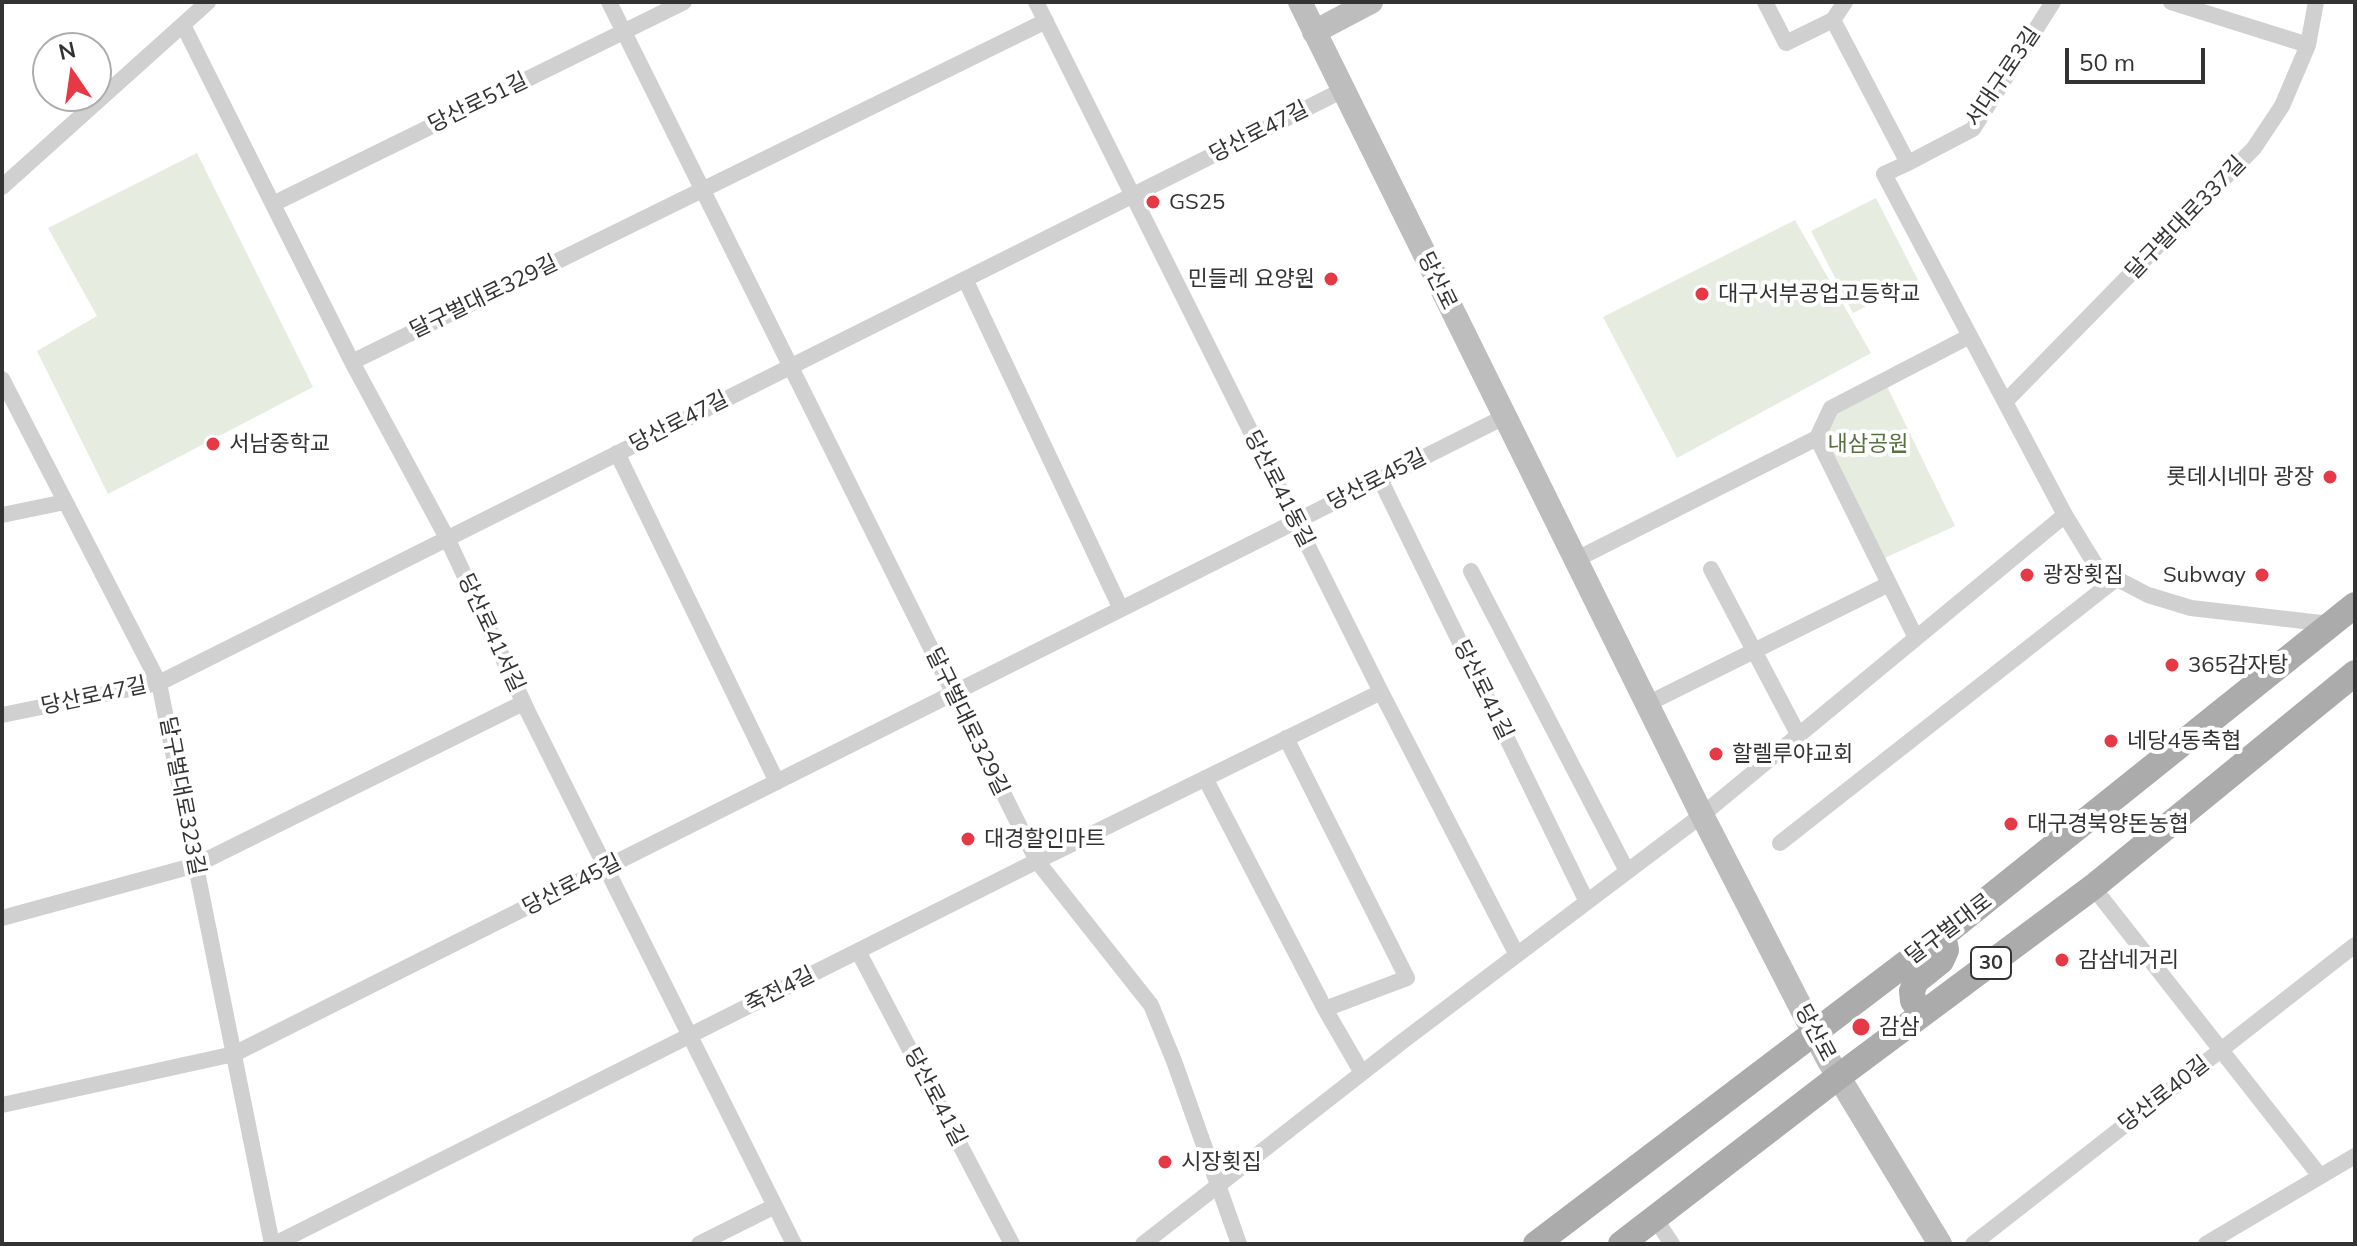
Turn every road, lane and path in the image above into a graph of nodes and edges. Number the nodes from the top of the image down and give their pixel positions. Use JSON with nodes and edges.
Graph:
{"nodes":[{"id":1,"x":208,"y":2,"type":"edge"},
{"id":2,"x":609,"y":2,"type":"edge"},
{"id":3,"x":684,"y":2,"type":"edge"},
{"id":4,"x":1036,"y":2,"type":"edge"},
{"id":5,"x":1300,"y":2,"type":"edge"},
{"id":6,"x":1371,"y":2,"type":"edge"},
{"id":7,"x":1765,"y":2,"type":"edge"},
{"id":8,"x":1845,"y":2,"type":"edge"},
{"id":9,"x":2171,"y":2,"type":"edge"},
{"id":10,"x":2316,"y":2,"type":"edge"},
{"id":11,"x":2048,"y":4,"type":"edge"},
{"id":12,"x":1833,"y":20,"type":"junction"},
{"id":13,"x":1046,"y":21,"type":"junction"},
{"id":14,"x":183,"y":25,"type":"junction"},
{"id":15,"x":624,"y":31,"type":"junction"},
{"id":16,"x":1314,"y":32,"type":"junction"},
{"id":17,"x":2308,"y":45,"type":"junction"},
{"id":18,"x":1343,"y":90,"type":"junction"},
{"id":19,"x":1908,"y":163,"type":"junction"},
{"id":20,"x":2,"y":187,"type":"edge"},
{"id":21,"x":702,"y":190,"type":"junction"},
{"id":22,"x":1133,"y":195,"type":"junction"},
{"id":23,"x":273,"y":204,"type":"junction"},
{"id":24,"x":965,"y":279,"type":"junction"},
{"id":25,"x":1970,"y":336,"type":"junction"},
{"id":26,"x":352,"y":362,"type":"junction"},
{"id":27,"x":791,"y":366,"type":"junction"},
{"id":28,"x":2,"y":379,"type":"edge"},
{"id":29,"x":2005,"y":402,"type":"junction"},
{"id":30,"x":1504,"y":417,"type":"junction"},
{"id":31,"x":1817,"y":438,"type":"junction"},
{"id":32,"x":617,"y":453,"type":"junction"},
{"id":33,"x":1380,"y":479,"type":"junction"},
{"id":34,"x":65,"y":502,"type":"junction"},
{"id":35,"x":2,"y":515,"type":"edge"},
{"id":36,"x":2065,"y":515,"type":"junction"},
{"id":37,"x":1296,"y":521,"type":"junction"},
{"id":38,"x":447,"y":538,"type":"junction"},
{"id":39,"x":1575,"y":560,"type":"junction"},
{"id":40,"x":1711,"y":569,"type":"dead end"},
{"id":41,"x":1471,"y":571,"type":"dead end"},
{"id":42,"x":2116,"y":579,"type":"junction"},
{"id":43,"x":1889,"y":584,"type":"junction"},
{"id":44,"x":2355,"y":605,"type":"edge"},
{"id":45,"x":1121,"y":609,"type":"junction"},
{"id":46,"x":2330,"y":624,"type":"junction"},
{"id":47,"x":1915,"y":636,"type":"junction"},
{"id":48,"x":1754,"y":651,"type":"junction"},
{"id":49,"x":2355,"y":673,"type":"edge"},
{"id":50,"x":159,"y":683,"type":"junction"},
{"id":51,"x":1381,"y":692,"type":"junction"},
{"id":52,"x":953,"y":693,"type":"junction"},
{"id":53,"x":523,"y":703,"type":"junction"},
{"id":54,"x":1647,"y":704,"type":"junction"},
{"id":55,"x":2,"y":715,"type":"edge"},
{"id":56,"x":1798,"y":734,"type":"junction"},
{"id":57,"x":1286,"y":738,"type":"junction"},
{"id":58,"x":1205,"y":778,"type":"junction"},
{"id":59,"x":777,"y":782,"type":"junction"},
{"id":60,"x":1702,"y":815,"type":"junction"},
{"id":61,"x":1780,"y":843,"type":"dead end"},
{"id":62,"x":1037,"y":861,"type":"junction"},
{"id":63,"x":196,"y":865,"type":"junction"},
{"id":64,"x":606,"y":868,"type":"junction"},
{"id":65,"x":1627,"y":871,"type":"junction"},
{"id":66,"x":2093,"y":887,"type":"junction"},
{"id":67,"x":1587,"y":902,"type":"junction"},
{"id":68,"x":2,"y":918,"type":"edge"},
{"id":69,"x":1943,"y":935,"type":"junction"},
{"id":70,"x":2355,"y":945,"type":"edge"},
{"id":71,"x":858,"y":951,"type":"junction"},
{"id":72,"x":1517,"y":955,"type":"junction"},
{"id":73,"x":1325,"y":1009,"type":"junction"},
{"id":74,"x":1923,"y":1013,"type":"junction"},
{"id":75,"x":1813,"y":1031,"type":"junction"},
{"id":76,"x":690,"y":1035,"type":"junction"},
{"id":77,"x":2222,"y":1049,"type":"junction"},
{"id":78,"x":234,"y":1054,"type":"junction"},
{"id":79,"x":1362,"y":1073,"type":"junction"},
{"id":80,"x":1838,"y":1077,"type":"junction"},
{"id":81,"x":2,"y":1105,"type":"edge"},
{"id":82,"x":2355,"y":1156,"type":"edge"},
{"id":83,"x":2320,"y":1176,"type":"junction"},
{"id":84,"x":1218,"y":1185,"type":"junction"},
{"id":85,"x":775,"y":1206,"type":"junction"},
{"id":86,"x":1654,"y":1217,"type":"junction"},
{"id":87,"x":273,"y":1244,"type":"edge"},
{"id":88,"x":699,"y":1244,"type":"edge"},
{"id":89,"x":794,"y":1244,"type":"edge"},
{"id":90,"x":1012,"y":1244,"type":"edge"},
{"id":91,"x":1143,"y":1244,"type":"edge"},
{"id":92,"x":1239,"y":1244,"type":"edge"},
{"id":93,"x":1536,"y":1244,"type":"edge"},
{"id":94,"x":1621,"y":1244,"type":"edge"},
{"id":95,"x":1672,"y":1244,"type":"edge"},
{"id":96,"x":1940,"y":1244,"type":"edge"},
{"id":97,"x":1973,"y":1244,"type":"edge"},
{"id":98,"x":2206,"y":1244,"type":"edge"}],
"edges":[{"from":1,"to":14,"type":"street"},
{"from":2,"to":15,"type":"street","name":"달구벌대로329길"},
{"from":3,"to":15,"type":"street","name":"당산로51길"},
{"from":4,"to":13,"type":"street","name":"당산로41동길"},
{"from":5,"to":16,"type":"main road","name":"당산로"},
{"from":6,"to":16,"type":"main road"},
{"from":7,"to":12,"type":"street"},
{"from":8,"to":12,"type":"street"},
{"from":9,"to":17,"type":"street"},
{"from":10,"to":17,"type":"street","name":"달구벌대로337길"},
{"from":11,"to":19,"type":"street","name":"서대구로3길"},
{"from":12,"to":19,"type":"street"},
{"from":13,"to":21,"type":"street"},
{"from":13,"to":22,"type":"street","name":"당산로41동길"},
{"from":14,"to":20,"type":"street"},
{"from":14,"to":23,"type":"street","name":"당산로41서길"},
{"from":15,"to":21,"type":"street","name":"달구벌대로329길"},
{"from":15,"to":23,"type":"street","name":"당산로51길"},
{"from":16,"to":18,"type":"main road","name":"당산로"},
{"from":17,"to":29,"type":"street","name":"달구벌대로337길"},
{"from":18,"to":22,"type":"street","name":"당산로47길"},
{"from":18,"to":30,"type":"main road","name":"당산로"},
{"from":19,"to":25,"type":"street","name":"서대구로3길"},
{"from":21,"to":26,"type":"street","name":"달구벌대로329길"},
{"from":21,"to":27,"type":"street","name":"달구벌대로329길"},
{"from":22,"to":24,"type":"street","name":"당산로47길"},
{"from":22,"to":37,"type":"street","name":"당산로41동길"},
{"from":23,"to":26,"type":"street","name":"당산로41서길"},
{"from":24,"to":27,"type":"street","name":"당산로47길"},
{"from":24,"to":45,"type":"street"},
{"from":25,"to":29,"type":"street"},
{"from":25,"to":31,"type":"street"},
{"from":26,"to":38,"type":"street","name":"당산로41서길"},
{"from":27,"to":32,"type":"street","name":"당산로47길"},
{"from":27,"to":52,"type":"street","name":"달구벌대로329길"},
{"from":28,"to":34,"type":"street","name":"달구벌대로323길"},
{"from":29,"to":36,"type":"street"},
{"from":30,"to":33,"type":"street","name":"당산로45길"},
{"from":30,"to":39,"type":"main road","name":"당산로"},
{"from":31,"to":39,"type":"street"},
{"from":31,"to":43,"type":"street"},
{"from":32,"to":38,"type":"street","name":"당산로47길"},
{"from":32,"to":59,"type":"street"},
{"from":33,"to":37,"type":"street","name":"당산로45길"},
{"from":33,"to":67,"type":"street","name":"당산로41길"},
{"from":34,"to":35,"type":"street"},
{"from":34,"to":50,"type":"street","name":"달구벌대로323길"},
{"from":36,"to":42,"type":"street"},
{"from":36,"to":47,"type":"street"},
{"from":37,"to":45,"type":"street","name":"당산로45길"},
{"from":37,"to":51,"type":"street","name":"당산로41동길"},
{"from":38,"to":50,"type":"street","name":"당산로47길"},
{"from":38,"to":53,"type":"street","name":"당산로41서길"},
{"from":39,"to":54,"type":"main road","name":"당산로"},
{"from":40,"to":48,"type":"street"},
{"from":41,"to":65,"type":"street","name":"당산로41길"},
{"from":42,"to":46,"type":"street"},
{"from":42,"to":61,"type":"street"},
{"from":43,"to":47,"type":"street"},
{"from":43,"to":48,"type":"street"},
{"from":44,"to":46,"type":"main road","name":"달구벌대로","number":"30"},
{"from":45,"to":52,"type":"street","name":"당산로45길"},
{"from":46,"to":69,"type":"main road","name":"달구벌대로","number":"30"},
{"from":47,"to":56,"type":"street"},
{"from":48,"to":54,"type":"street"},
{"from":48,"to":56,"type":"street"},
{"from":49,"to":66,"type":"main road","number":"30"},
{"from":50,"to":55,"type":"street","name":"당산로47길"},
{"from":50,"to":63,"type":"street","name":"달구벌대로323길"},
{"from":51,"to":57,"type":"street","name":"죽전4길"},
{"from":51,"to":72,"type":"street","name":"당산로41동길"},
{"from":52,"to":59,"type":"street","name":"당산로45길"},
{"from":52,"to":62,"type":"street","name":"달구벌대로329길"},
{"from":53,"to":63,"type":"street"},
{"from":53,"to":64,"type":"street","name":"당산로41서길"},
{"from":54,"to":60,"type":"main road","name":"당산로"},
{"from":56,"to":60,"type":"street"},
{"from":57,"to":58,"type":"street","name":"죽전4길"},
{"from":57,"to":73,"type":"street"},
{"from":58,"to":62,"type":"street","name":"죽전4길"},
{"from":58,"to":73,"type":"street"},
{"from":59,"to":64,"type":"street","name":"당산로45길"},
{"from":60,"to":65,"type":"street"},
{"from":60,"to":75,"type":"main road","name":"당산로"},
{"from":62,"to":71,"type":"street","name":"죽전4길"},
{"from":62,"to":84,"type":"street","name":"달구벌대로329길"},
{"from":63,"to":68,"type":"street"},
{"from":63,"to":78,"type":"street","name":"달구벌대로323길"},
{"from":64,"to":76,"type":"street","name":"당산로41서길"},
{"from":64,"to":78,"type":"street","name":"당산로45길"},
{"from":65,"to":67,"type":"street"},
{"from":66,"to":74,"type":"main road","number":"30"},
{"from":66,"to":77,"type":"street"},
{"from":67,"to":72,"type":"street"},
{"from":69,"to":74,"type":"main road"},
{"from":69,"to":75,"type":"main road","name":"달구벌대로","number":"30"},
{"from":70,"to":77,"type":"street","name":"당산로40길"},
{"from":71,"to":76,"type":"street","name":"죽전4길"},
{"from":71,"to":90,"type":"street","name":"당산로41길"},
{"from":72,"to":79,"type":"street"},
{"from":73,"to":79,"type":"street"},
{"from":74,"to":80,"type":"main road","number":"30"},
{"from":75,"to":80,"type":"main road","name":"당산로"},
{"from":75,"to":93,"type":"main road","name":"달구벌대로","number":"30"},
{"from":76,"to":85,"type":"street","name":"당산로41서길"},
{"from":76,"to":87,"type":"street","name":"죽전4길"},
{"from":77,"to":83,"type":"street"},
{"from":77,"to":97,"type":"street","name":"당산로40길"},
{"from":78,"to":81,"type":"street","name":"당산로45길"},
{"from":78,"to":87,"type":"street","name":"달구벌대로323길"},
{"from":79,"to":84,"type":"street"},
{"from":80,"to":86,"type":"main road","number":"30"},
{"from":80,"to":96,"type":"main road","name":"당산로"},
{"from":82,"to":83,"type":"street"},
{"from":83,"to":98,"type":"street"},
{"from":84,"to":91,"type":"street"},
{"from":84,"to":92,"type":"street","name":"달구벌대로329길"},
{"from":85,"to":88,"type":"street"},
{"from":85,"to":89,"type":"street","name":"당산로41서길"},
{"from":86,"to":94,"type":"main road","number":"30"},
{"from":86,"to":95,"type":"street"}]}
